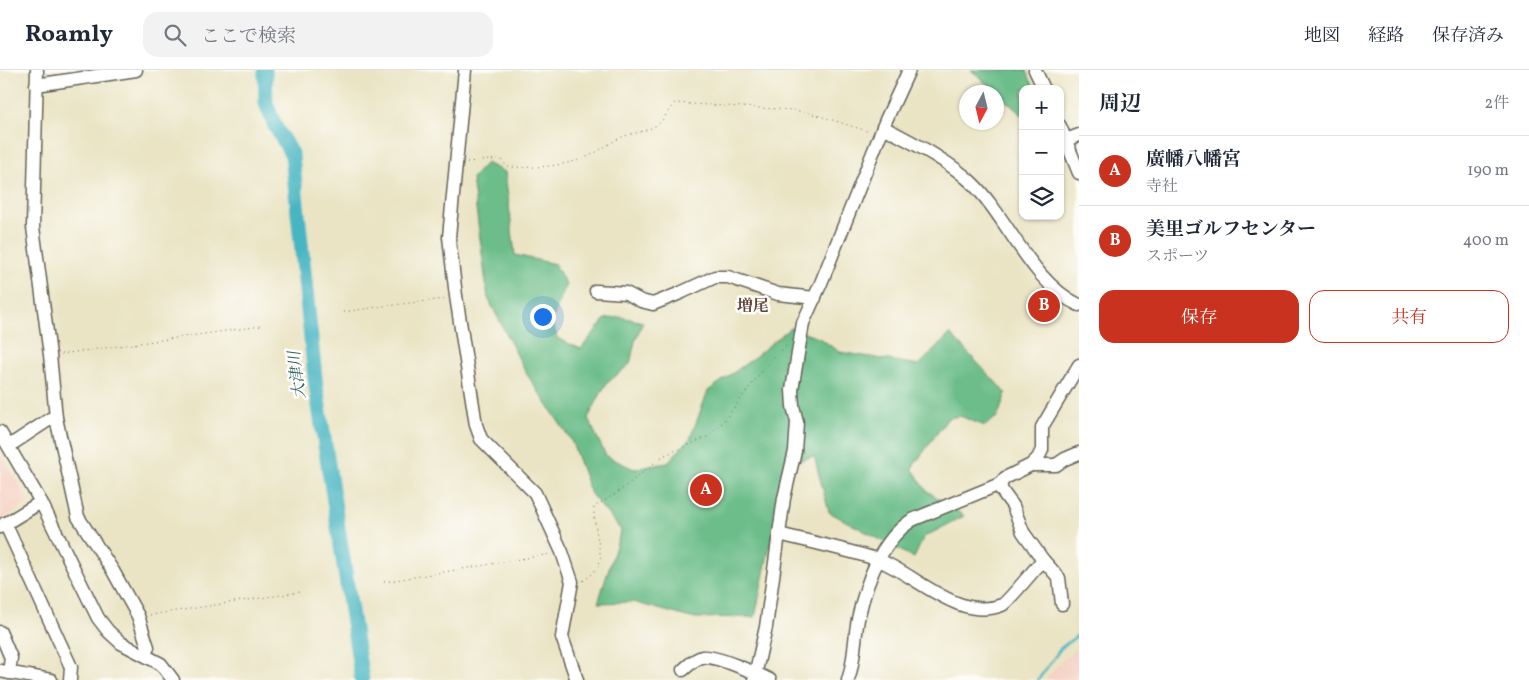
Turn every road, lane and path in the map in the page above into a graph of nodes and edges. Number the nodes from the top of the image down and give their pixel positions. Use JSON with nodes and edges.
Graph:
{"nodes":[{"id":1,"x":37,"y":70,"type":"edge"},
{"id":2,"x":136,"y":70,"type":"edge"},
{"id":3,"x":466,"y":70,"type":"edge"},
{"id":4,"x":909,"y":70,"type":"edge"},
{"id":5,"x":1035,"y":70,"type":"edge"},
{"id":6,"x":36,"y":85,"type":"junction"},
{"id":7,"x":1042,"y":85,"type":"edge"},
{"id":8,"x":1062,"y":130,"type":"edge"},
{"id":9,"x":882,"y":131,"type":"junction"},
{"id":10,"x":1079,"y":135,"type":"edge"},
{"id":11,"x":1066,"y":140,"type":"junction"},
{"id":12,"x":456,"y":163,"type":"junction"},
{"id":13,"x":1079,"y":173,"type":"edge"},
{"id":14,"x":596,"y":291,"type":"dead end"},
{"id":15,"x":456,"y":296,"type":"junction"},
{"id":16,"x":815,"y":298,"type":"junction"},
{"id":17,"x":1079,"y":306,"type":"edge"},
{"id":18,"x":344,"y":312,"type":"dead end"},
{"id":19,"x":261,"y":326,"type":"dead end"},
{"id":20,"x":787,"y":345,"type":"dead end"},
{"id":21,"x":50,"y":356,"type":"junction"},
{"id":22,"x":1079,"y":365,"type":"edge"},
{"id":23,"x":56,"y":418,"type":"junction"},
{"id":24,"x":0,"y":432,"type":"edge"},
{"id":25,"x":9,"y":446,"type":"junction"},
{"id":26,"x":1079,"y":453,"type":"edge"},
{"id":27,"x":1031,"y":465,"type":"junction"},
{"id":28,"x":1000,"y":484,"type":"junction"},
{"id":29,"x":41,"y":502,"type":"junction"},
{"id":30,"x":3,"y":525,"type":"edge"},
{"id":31,"x":779,"y":534,"type":"junction"},
{"id":32,"x":562,"y":552,"type":"junction"},
{"id":33,"x":878,"y":560,"type":"junction"},
{"id":34,"x":1043,"y":560,"type":"junction"},
{"id":35,"x":384,"y":582,"type":"dead end"},
{"id":36,"x":572,"y":582,"type":"junction"},
{"id":37,"x":300,"y":592,"type":"dead end"},
{"id":38,"x":1062,"y":604,"type":"dead end"},
{"id":39,"x":138,"y":616,"type":"junction"},
{"id":40,"x":0,"y":632,"type":"edge"},
{"id":41,"x":145,"y":655,"type":"junction"},
{"id":42,"x":683,"y":670,"type":"dead end"},
{"id":43,"x":4,"y":672,"type":"edge"},
{"id":44,"x":755,"y":676,"type":"edge"},
{"id":45,"x":51,"y":680,"type":"edge"},
{"id":46,"x":70,"y":680,"type":"edge"},
{"id":47,"x":173,"y":680,"type":"edge"},
{"id":48,"x":577,"y":680,"type":"edge"},
{"id":49,"x":770,"y":680,"type":"edge"},
{"id":50,"x":848,"y":680,"type":"edge"}],
"edges":[{"from":1,"to":6,"type":"street"},
{"from":2,"to":6,"type":"street"},
{"from":3,"to":12,"type":"street"},
{"from":4,"to":9,"type":"street"},
{"from":5,"to":7,"type":"street"},
{"from":6,"to":21,"type":"street"},
{"from":8,"to":11,"type":"street"},
{"from":9,"to":12,"type":"path"},
{"from":9,"to":16,"type":"street"},
{"from":9,"to":17,"type":"street"},
{"from":10,"to":11,"type":"street"},
{"from":11,"to":13,"type":"street"},
{"from":12,"to":15,"type":"street"},
{"from":14,"to":16,"type":"street"},
{"from":15,"to":18,"type":"path"},
{"from":15,"to":32,"type":"street"},
{"from":16,"to":31,"type":"street"},
{"from":19,"to":21,"type":"path"},
{"from":20,"to":36,"type":"path"},
{"from":21,"to":23,"type":"street"},
{"from":22,"to":27,"type":"street"},
{"from":23,"to":25,"type":"street"},
{"from":23,"to":39,"type":"street"},
{"from":24,"to":25,"type":"street"},
{"from":25,"to":29,"type":"street"},
{"from":26,"to":27,"type":"street"},
{"from":27,"to":28,"type":"street"},
{"from":28,"to":33,"type":"street"},
{"from":28,"to":34,"type":"street"},
{"from":29,"to":30,"type":"street"},
{"from":29,"to":41,"type":"street"},
{"from":30,"to":46,"type":"street"},
{"from":31,"to":33,"type":"street"},
{"from":31,"to":44,"type":"street"},
{"from":32,"to":35,"type":"path"},
{"from":32,"to":36,"type":"street"},
{"from":33,"to":34,"type":"street"},
{"from":33,"to":50,"type":"street"},
{"from":34,"to":38,"type":"street"},
{"from":36,"to":48,"type":"street"},
{"from":37,"to":39,"type":"path"},
{"from":39,"to":41,"type":"street"},
{"from":40,"to":43,"type":"street"},
{"from":41,"to":47,"type":"street"},
{"from":42,"to":44,"type":"street"},
{"from":43,"to":45,"type":"street"},
{"from":44,"to":49,"type":"street"}]}
